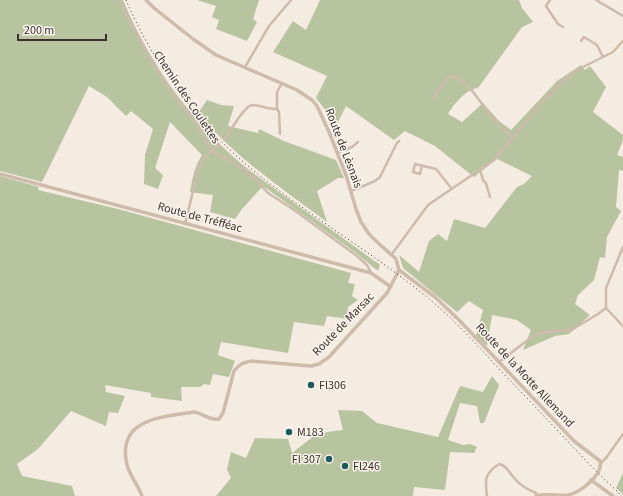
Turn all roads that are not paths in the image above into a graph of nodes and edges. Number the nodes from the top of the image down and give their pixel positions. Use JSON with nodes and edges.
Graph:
{"nodes":[{"id":1,"x":120,"y":0,"type":"edge"},
{"id":2,"x":146,"y":0,"type":"edge"},
{"id":3,"x":291,"y":0,"type":"edge"},
{"id":4,"x":550,"y":0,"type":"edge"},
{"id":5,"x":596,"y":0,"type":"edge"},
{"id":6,"x":623,"y":16,"type":"edge"},
{"id":7,"x":563,"y":27,"type":"dead end"},
{"id":8,"x":581,"y":41,"type":"dead end"},
{"id":9,"x":623,"y":41,"type":"edge"},
{"id":10,"x":603,"y":57,"type":"junction"},
{"id":11,"x":245,"y":68,"type":"junction"},
{"id":12,"x":282,"y":83,"type":"junction"},
{"id":13,"x":432,"y":99,"type":"dead end"},
{"id":14,"x":277,"y":109,"type":"junction"},
{"id":15,"x":280,"y":134,"type":"dead end"},
{"id":16,"x":512,"y":136,"type":"junction"},
{"id":17,"x":224,"y":139,"type":"dead end"},
{"id":18,"x":399,"y":141,"type":"dead end"},
{"id":19,"x":358,"y":142,"type":"dead end"},
{"id":20,"x":219,"y":144,"type":"dead end"},
{"id":21,"x":212,"y":151,"type":"junction"},
{"id":22,"x":337,"y":153,"type":"junction"},
{"id":23,"x":422,"y":166,"type":"dead end"},
{"id":24,"x":480,"y":170,"type":"junction"},
{"id":25,"x":0,"y":174,"type":"edge"},
{"id":26,"x":452,"y":188,"type":"junction"},
{"id":27,"x":351,"y":190,"type":"junction"},
{"id":28,"x":490,"y":197,"type":"dead end"},
{"id":29,"x":185,"y":224,"type":"junction"},
{"id":30,"x":623,"y":247,"type":"edge"},
{"id":31,"x":392,"y":254,"type":"junction"},
{"id":32,"x":399,"y":270,"type":"junction"},
{"id":33,"x":371,"y":273,"type":"junction"},
{"id":34,"x":391,"y":286,"type":"junction"},
{"id":35,"x":606,"y":308,"type":"junction"},
{"id":36,"x":623,"y":326,"type":"edge"},
{"id":37,"x":499,"y":362,"type":"junction"},
{"id":38,"x":623,"y":434,"type":"edge"},
{"id":39,"x":601,"y":463,"type":"junction"},
{"id":40,"x":591,"y":480,"type":"junction"},
{"id":41,"x":142,"y":496,"type":"edge"},
{"id":42,"x":487,"y":496,"type":"edge"},
{"id":43,"x":537,"y":496,"type":"edge"},
{"id":44,"x":613,"y":496,"type":"edge"}],
"edges":[{"from":1,"to":21,"type":"street","name":"Chemin des Coulettes"},
{"from":2,"to":11,"type":"street","name":"Route de Lèsnais"},
{"from":3,"to":11,"type":"street"},
{"from":4,"to":7,"type":"street"},
{"from":5,"to":6,"type":"street"},
{"from":8,"to":10,"type":"street"},
{"from":9,"to":10,"type":"street"},
{"from":10,"to":16,"type":"street"},
{"from":11,"to":12,"type":"street","name":"Route de Lèsnais"},
{"from":12,"to":14,"type":"street"},
{"from":12,"to":22,"type":"street","name":"Route de Lèsnais"},
{"from":13,"to":16,"type":"street"},
{"from":14,"to":15,"type":"street"},
{"from":14,"to":17,"type":"street"},
{"from":16,"to":24,"type":"street"},
{"from":18,"to":27,"type":"street"},
{"from":19,"to":22,"type":"street"},
{"from":20,"to":21,"type":"street"},
{"from":21,"to":29,"type":"street"},
{"from":21,"to":33,"type":"street","name":"Chemin des Coulettes"},
{"from":22,"to":27,"type":"street","name":"Route de Lèsnais"},
{"from":23,"to":26,"type":"street"},
{"from":24,"to":26,"type":"street"},
{"from":24,"to":28,"type":"street"},
{"from":25,"to":29,"type":"street","name":"Route de Tréfféac"},
{"from":26,"to":31,"type":"street"},
{"from":27,"to":31,"type":"street","name":"Route de Lèsnais"},
{"from":29,"to":33,"type":"street","name":"Route de Tréfféac"},
{"from":30,"to":35,"type":"street"},
{"from":31,"to":32,"type":"street","name":"Route de Lèsnais"},
{"from":32,"to":34,"type":"street"},
{"from":32,"to":37,"type":"street","name":"Route de la Motte Allemand"},
{"from":33,"to":34,"type":"street","name":"Route de Tréfféac"},
{"from":34,"to":41,"type":"street","name":"Route de Marsac"},
{"from":35,"to":36,"type":"street"},
{"from":35,"to":37,"type":"street"},
{"from":37,"to":39,"type":"street","name":"Route de la Motte Allemand"},
{"from":38,"to":39,"type":"street"},
{"from":39,"to":40,"type":"street"},
{"from":40,"to":43,"type":"street"},
{"from":40,"to":44,"type":"street"},
{"from":42,"to":43,"type":"street"}]}
